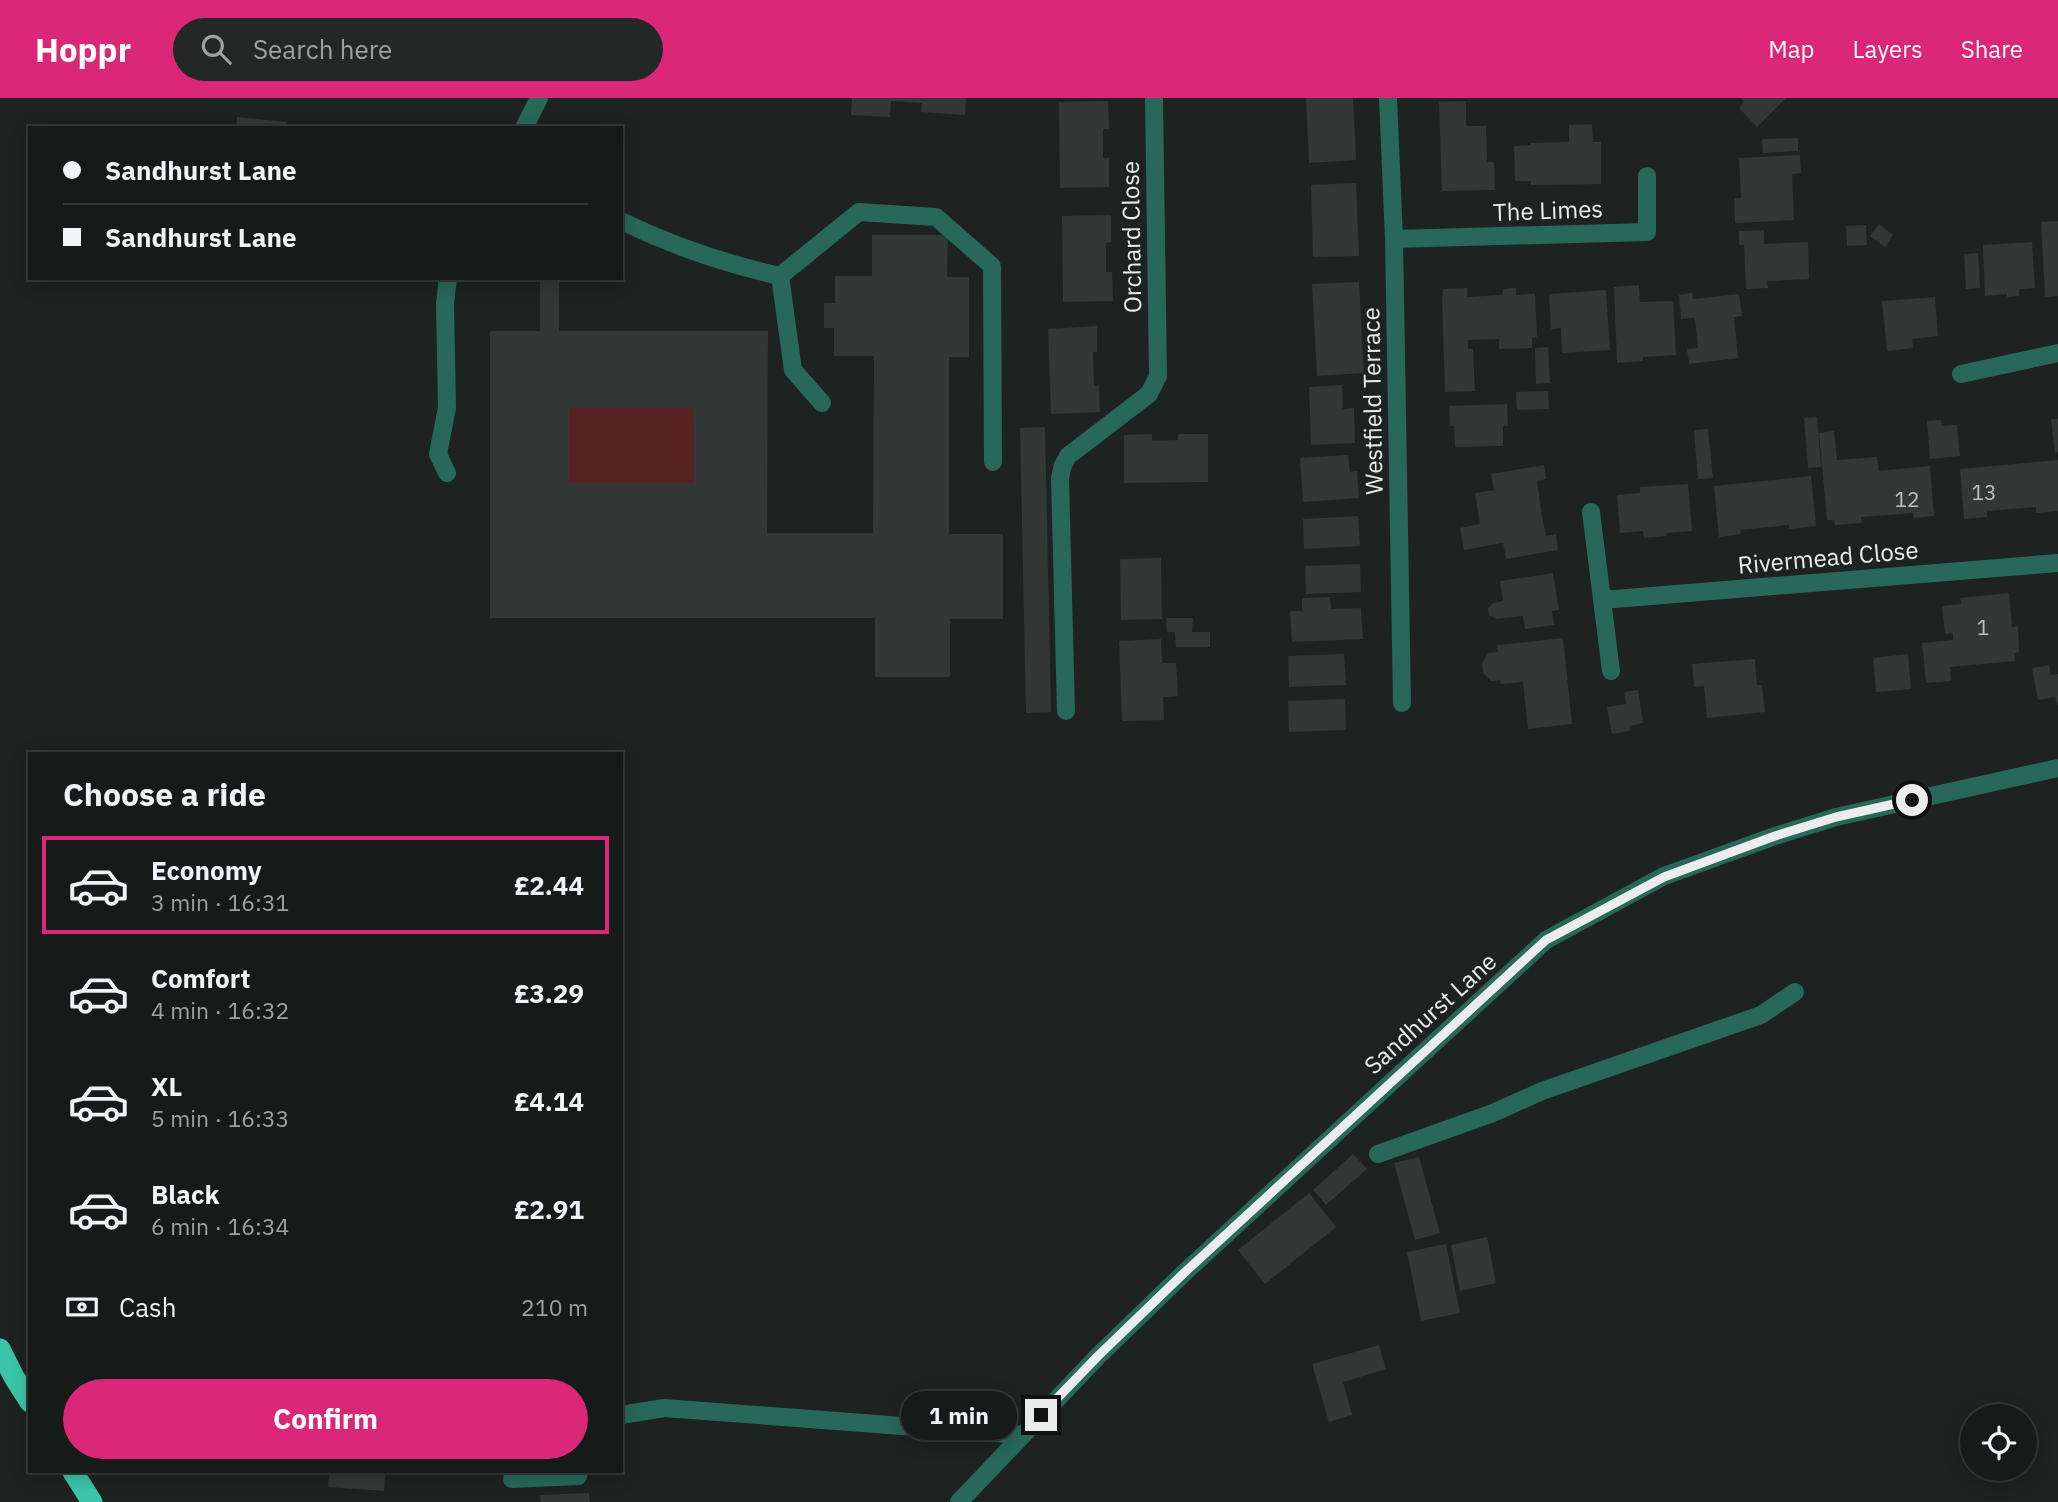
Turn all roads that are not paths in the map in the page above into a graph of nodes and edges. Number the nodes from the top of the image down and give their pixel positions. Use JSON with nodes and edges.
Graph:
{"nodes":[{"id":1,"x":539,"y":98,"type":"edge"},
{"id":2,"x":1154,"y":98,"type":"edge"},
{"id":3,"x":1388,"y":98,"type":"edge"},
{"id":4,"x":525,"y":126,"type":"edge"},
{"id":5,"x":1647,"y":176,"type":"dead end"},
{"id":6,"x":623,"y":222,"type":"edge"},
{"id":7,"x":1394,"y":239,"type":"junction"},
{"id":8,"x":779,"y":276,"type":"junction"},
{"id":9,"x":448,"y":280,"type":"edge"},
{"id":10,"x":2058,"y":353,"type":"edge"},
{"id":11,"x":1961,"y":374,"type":"dead end"},
{"id":12,"x":822,"y":403,"type":"dead end"},
{"id":13,"x":993,"y":462,"type":"dead end"},
{"id":14,"x":447,"y":473,"type":"dead end"},
{"id":15,"x":1591,"y":512,"type":"dead end"},
{"id":16,"x":2058,"y":564,"type":"edge"},
{"id":17,"x":1602,"y":600,"type":"junction"},
{"id":18,"x":1611,"y":671,"type":"dead end"},
{"id":19,"x":1402,"y":702,"type":"dead end"},
{"id":20,"x":1066,"y":711,"type":"dead end"},
{"id":21,"x":2058,"y":768,"type":"edge"},
{"id":22,"x":1795,"y":992,"type":"dead end"},
{"id":23,"x":1378,"y":1154,"type":"dead end"},
{"id":24,"x":0,"y":1349,"type":"edge"},
{"id":25,"x":28,"y":1399,"type":"edge"},
{"id":26,"x":623,"y":1415,"type":"edge"},
{"id":27,"x":1022,"y":1435,"type":"junction"},
{"id":28,"x":75,"y":1473,"type":"edge"},
{"id":29,"x":579,"y":1473,"type":"edge"},
{"id":30,"x":512,"y":1479,"type":"dead end"},
{"id":31,"x":92,"y":1502,"type":"edge"},
{"id":32,"x":959,"y":1502,"type":"edge"}],
"edges":[{"from":1,"to":4,"type":"street"},
{"from":2,"to":20,"type":"street","name":"Orchard Close"},
{"from":3,"to":7,"type":"street","name":"Westfield Terrace"},
{"from":5,"to":7,"type":"street","name":"The Limes"},
{"from":6,"to":8,"type":"street"},
{"from":7,"to":19,"type":"street","name":"Westfield Terrace"},
{"from":8,"to":12,"type":"street"},
{"from":8,"to":13,"type":"street"},
{"from":9,"to":14,"type":"street"},
{"from":10,"to":11,"type":"street"},
{"from":15,"to":17,"type":"street"},
{"from":16,"to":17,"type":"street","name":"Rivermead Close"},
{"from":17,"to":18,"type":"street"},
{"from":21,"to":27,"type":"street","name":"Sandhurst Lane"},
{"from":22,"to":23,"type":"street"},
{"from":24,"to":25,"type":"highway"},
{"from":26,"to":27,"type":"street"},
{"from":27,"to":32,"type":"street","name":"Sandhurst Lane"},
{"from":28,"to":31,"type":"highway"},
{"from":29,"to":30,"type":"street"}]}
